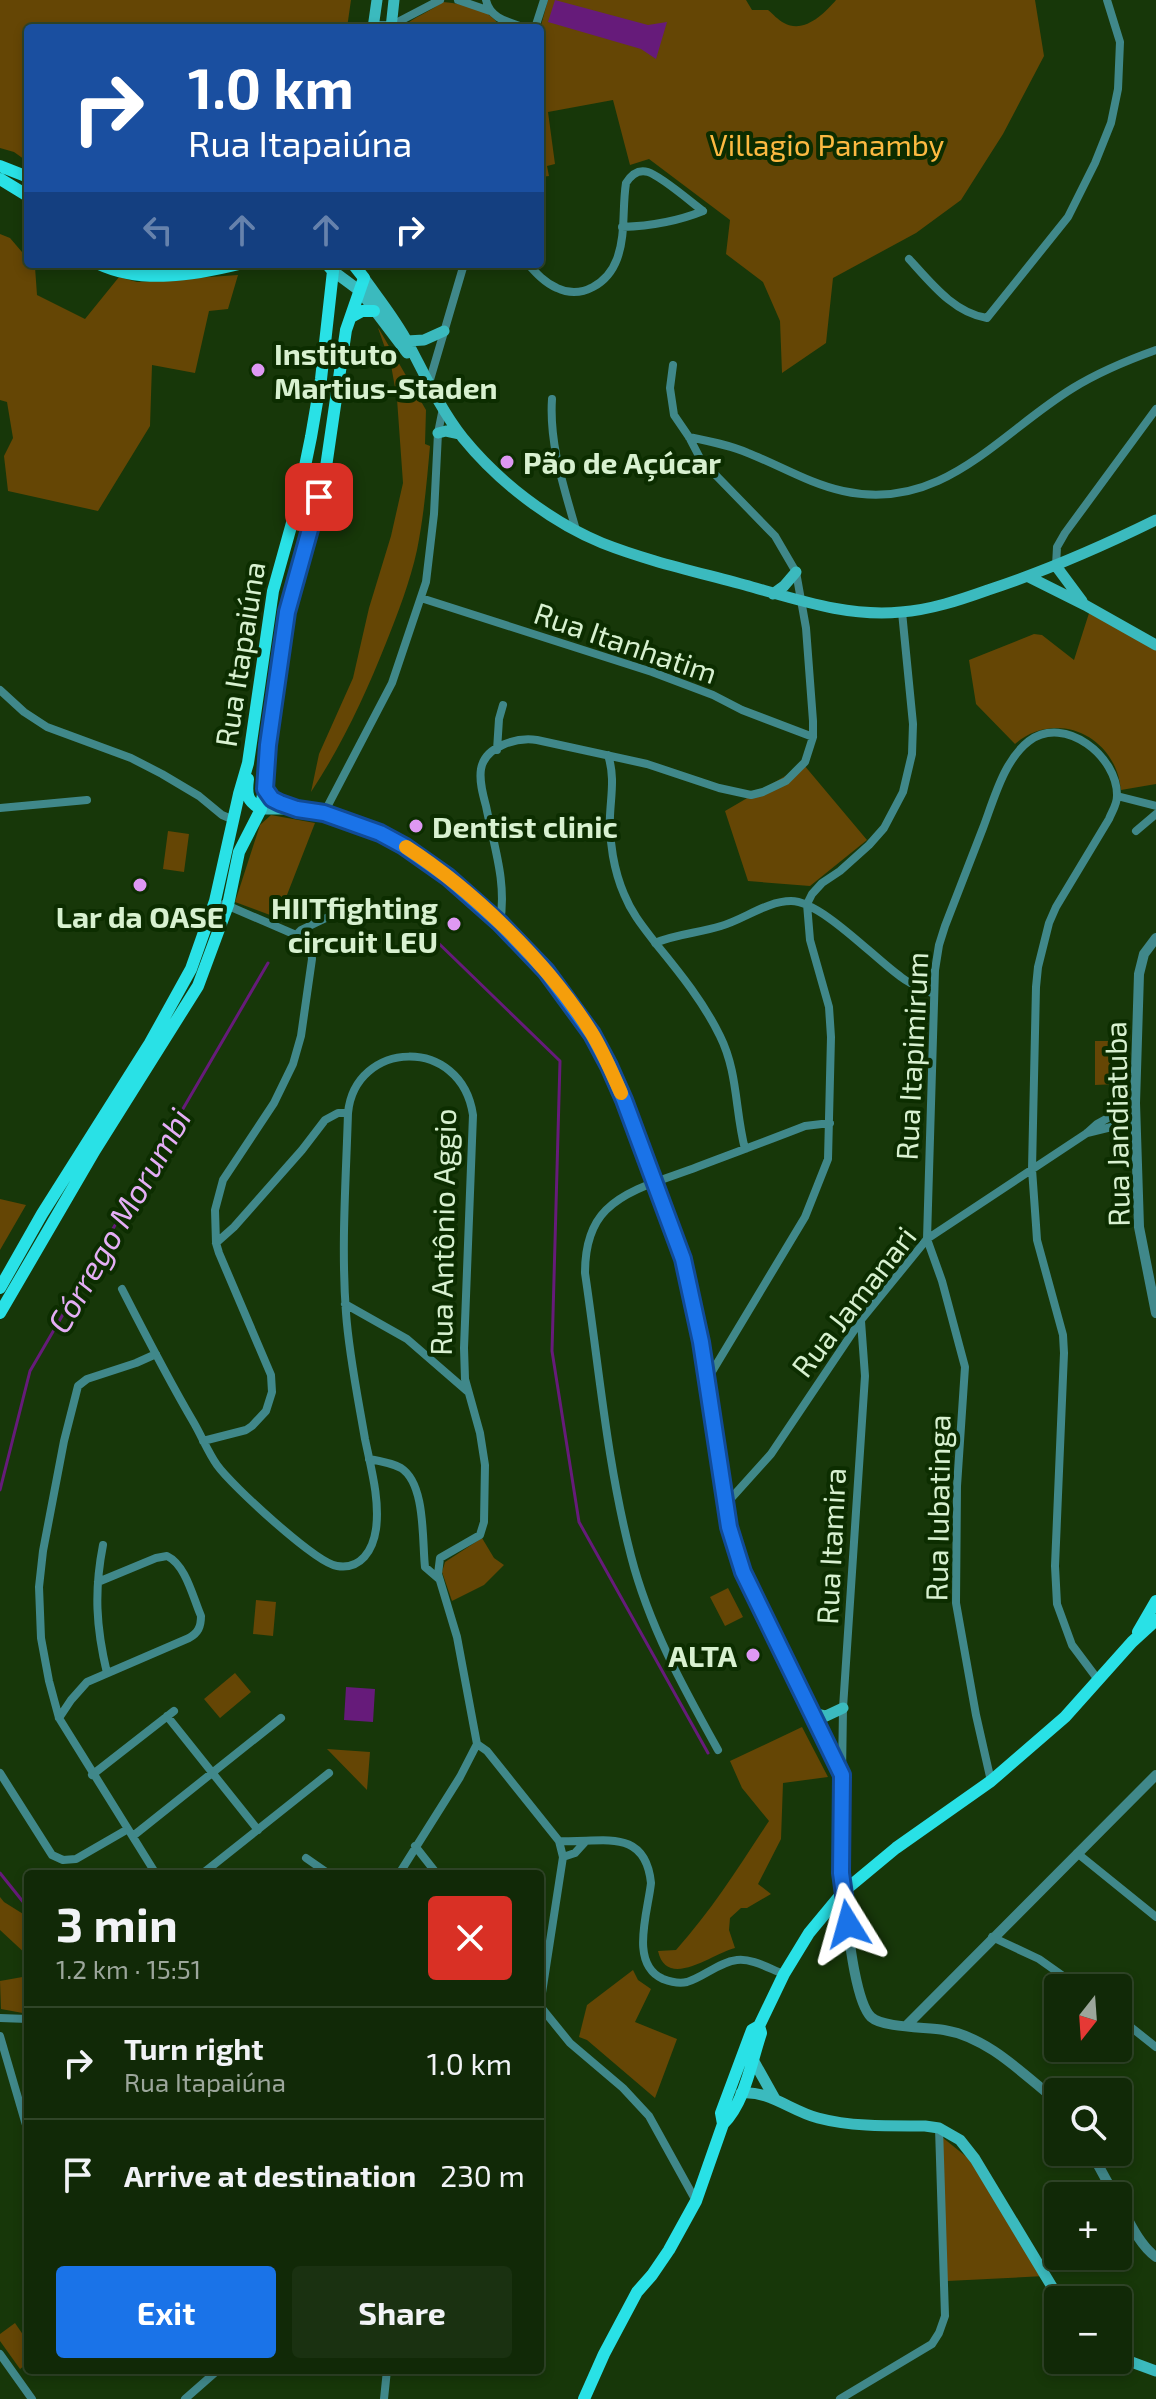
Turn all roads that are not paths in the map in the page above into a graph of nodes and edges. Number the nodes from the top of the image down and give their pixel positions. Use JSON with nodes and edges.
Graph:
{"nodes":[{"id":1,"x":377,"y":0,"type":"edge"},
{"id":2,"x":394,"y":0,"type":"edge"},
{"id":3,"x":440,"y":0,"type":"edge"},
{"id":4,"x":458,"y":0,"type":"edge"},
{"id":5,"x":486,"y":0,"type":"edge"},
{"id":6,"x":544,"y":0,"type":"edge"},
{"id":7,"x":1107,"y":0,"type":"edge"},
{"id":8,"x":472,"y":2,"type":"edge"},
{"id":9,"x":493,"y":14,"type":"junction"},
{"id":10,"x":373,"y":24,"type":"edge"},
{"id":11,"x":392,"y":24,"type":"edge"},
{"id":12,"x":396,"y":24,"type":"edge"},
{"id":13,"x":502,"y":24,"type":"edge"},
{"id":14,"x":517,"y":24,"type":"edge"},
{"id":15,"x":536,"y":24,"type":"edge"},
{"id":16,"x":0,"y":166,"type":"edge"},
{"id":17,"x":24,"y":175,"type":"edge"},
{"id":18,"x":0,"y":179,"type":"edge"},
{"id":19,"x":24,"y":194,"type":"edge"},
{"id":20,"x":622,"y":227,"type":"junction"},
{"id":21,"x":909,"y":259,"type":"dead end"},
{"id":22,"x":112,"y":268,"type":"edge"},
{"id":23,"x":215,"y":268,"type":"edge"},
{"id":24,"x":330,"y":268,"type":"edge"},
{"id":25,"x":355,"y":268,"type":"edge"},
{"id":26,"x":463,"y":268,"type":"edge"},
{"id":27,"x":532,"y":268,"type":"edge"},
{"id":28,"x":362,"y":285,"type":"junction"},
{"id":29,"x":374,"y":311,"type":"junction"},
{"id":30,"x":351,"y":317,"type":"junction"},
{"id":31,"x":444,"y":331,"type":"junction"},
{"id":32,"x":407,"y":341,"type":"junction"},
{"id":33,"x":1156,"y":350,"type":"edge"},
{"id":34,"x":673,"y":365,"type":"dead end"},
{"id":35,"x":339,"y":376,"type":"junction"},
{"id":36,"x":426,"y":378,"type":"junction"},
{"id":37,"x":321,"y":379,"type":"junction"},
{"id":38,"x":552,"y":399,"type":"dead end"},
{"id":39,"x":443,"y":407,"type":"junction"},
{"id":40,"x":1156,"y":409,"type":"edge"},
{"id":41,"x":438,"y":433,"type":"junction"},
{"id":42,"x":460,"y":434,"type":"junction"},
{"id":43,"x":689,"y":437,"type":"junction"},
{"id":44,"x":1154,"y":523,"type":"edge"},
{"id":45,"x":576,"y":530,"type":"junction"},
{"id":46,"x":1056,"y":566,"type":"junction"},
{"id":47,"x":796,"y":572,"type":"junction"},
{"id":48,"x":1029,"y":577,"type":"junction"},
{"id":49,"x":773,"y":594,"type":"junction"},
{"id":50,"x":421,"y":598,"type":"junction"},
{"id":51,"x":803,"y":602,"type":"junction"},
{"id":52,"x":1085,"y":605,"type":"junction"},
{"id":53,"x":902,"y":612,"type":"junction"},
{"id":54,"x":1150,"y":635,"type":"edge"},
{"id":55,"x":1156,"y":645,"type":"edge"},
{"id":56,"x":263,"y":655,"type":"junction"},
{"id":57,"x":278,"y":673,"type":"junction"},
{"id":58,"x":0,"y":690,"type":"edge"},
{"id":59,"x":503,"y":705,"type":"dead end"},
{"id":60,"x":813,"y":737,"type":"junction"},
{"id":61,"x":497,"y":750,"type":"junction"},
{"id":62,"x":608,"y":755,"type":"junction"},
{"id":63,"x":248,"y":763,"type":"junction"},
{"id":64,"x":265,"y":789,"type":"junction"},
{"id":65,"x":1117,"y":796,"type":"junction"},
{"id":66,"x":87,"y":800,"type":"dead end"},
{"id":67,"x":1156,"y":806,"type":"edge"},
{"id":68,"x":0,"y":808,"type":"edge"},
{"id":69,"x":261,"y":809,"type":"junction"},
{"id":70,"x":297,"y":809,"type":"junction"},
{"id":71,"x":324,"y":813,"type":"junction"},
{"id":72,"x":1156,"y":814,"type":"edge"},
{"id":73,"x":235,"y":815,"type":"junction"},
{"id":74,"x":1136,"y":831,"type":"dead end"},
{"id":75,"x":222,"y":903,"type":"junction"},
{"id":76,"x":807,"y":904,"type":"junction"},
{"id":77,"x":326,"y":918,"type":"dead end"},
{"id":78,"x":500,"y":923,"type":"junction"},
{"id":79,"x":296,"y":935,"type":"junction"},
{"id":80,"x":1156,"y":938,"type":"edge"},
{"id":81,"x":655,"y":943,"type":"junction"},
{"id":82,"x":934,"y":994,"type":"junction"},
{"id":83,"x":1135,"y":1103,"type":"junction"},
{"id":84,"x":348,"y":1113,"type":"junction"},
{"id":85,"x":1136,"y":1121,"type":"junction"},
{"id":86,"x":830,"y":1123,"type":"junction"},
{"id":87,"x":1087,"y":1133,"type":"junction"},
{"id":88,"x":745,"y":1149,"type":"junction"},
{"id":89,"x":1032,"y":1169,"type":"junction"},
{"id":90,"x":654,"y":1183,"type":"junction"},
{"id":91,"x":927,"y":1239,"type":"junction"},
{"id":92,"x":216,"y":1243,"type":"junction"},
{"id":93,"x":1154,"y":1286,"type":"edge"},
{"id":94,"x":0,"y":1288,"type":"edge"},
{"id":95,"x":122,"y":1289,"type":"dead end"},
{"id":96,"x":345,"y":1304,"type":"junction"},
{"id":97,"x":0,"y":1313,"type":"edge"},
{"id":98,"x":1156,"y":1313,"type":"edge"},
{"id":99,"x":861,"y":1320,"type":"junction"},
{"id":100,"x":156,"y":1354,"type":"junction"},
{"id":101,"x":707,"y":1380,"type":"junction"},
{"id":102,"x":468,"y":1391,"type":"junction"},
{"id":103,"x":203,"y":1441,"type":"junction"},
{"id":104,"x":369,"y":1459,"type":"junction"},
{"id":105,"x":726,"y":1504,"type":"junction"},
{"id":106,"x":103,"y":1545,"type":"dead end"},
{"id":107,"x":440,"y":1580,"type":"junction"},
{"id":108,"x":98,"y":1582,"type":"junction"},
{"id":109,"x":1156,"y":1601,"type":"edge"},
{"id":110,"x":1156,"y":1620,"type":"edge"},
{"id":111,"x":1132,"y":1642,"type":"junction"},
{"id":112,"x":107,"y":1673,"type":"junction"},
{"id":113,"x":1099,"y":1681,"type":"junction"},
{"id":114,"x":843,"y":1708,"type":"junction"},
{"id":115,"x":813,"y":1713,"type":"junction"},
{"id":116,"x":59,"y":1718,"type":"junction"},
{"id":117,"x":281,"y":1718,"type":"dead end"},
{"id":118,"x":477,"y":1744,"type":"junction"},
{"id":119,"x":718,"y":1750,"type":"dead end"},
{"id":120,"x":0,"y":1773,"type":"edge"},
{"id":121,"x":329,"y":1773,"type":"dead end"},
{"id":122,"x":212,"y":1774,"type":"junction"},
{"id":123,"x":92,"y":1775,"type":"junction"},
{"id":124,"x":842,"y":1775,"type":"junction"},
{"id":125,"x":1156,"y":1775,"type":"edge"},
{"id":126,"x":991,"y":1781,"type":"junction"},
{"id":127,"x":258,"y":1830,"type":"junction"},
{"id":128,"x":131,"y":1832,"type":"junction"},
{"id":129,"x":559,"y":1841,"type":"junction"},
{"id":130,"x":585,"y":1842,"type":"junction"},
{"id":131,"x":415,"y":1846,"type":"junction"},
{"id":132,"x":1077,"y":1853,"type":"junction"},
{"id":133,"x":563,"y":1857,"type":"junction"},
{"id":134,"x":306,"y":1858,"type":"dead end"},
{"id":135,"x":154,"y":1870,"type":"edge"},
{"id":136,"x":207,"y":1870,"type":"edge"},
{"id":137,"x":323,"y":1870,"type":"edge"},
{"id":138,"x":401,"y":1870,"type":"edge"},
{"id":139,"x":434,"y":1870,"type":"edge"},
{"id":140,"x":843,"y":1892,"type":"junction"},
{"id":141,"x":1156,"y":1917,"type":"edge"},
{"id":142,"x":992,"y":1937,"type":"junction"},
{"id":143,"x":784,"y":1974,"type":"junction"},
{"id":144,"x":1060,"y":1974,"type":"edge"},
{"id":145,"x":544,"y":1980,"type":"edge"},
{"id":146,"x":544,"y":2011,"type":"edge"},
{"id":147,"x":0,"y":2018,"type":"edge"},
{"id":148,"x":24,"y":2019,"type":"edge"},
{"id":149,"x":907,"y":2025,"type":"junction"},
{"id":150,"x":1132,"y":2028,"type":"edge"},
{"id":151,"x":0,"y":2036,"type":"edge"},
{"id":152,"x":1156,"y":2047,"type":"edge"},
{"id":153,"x":751,"y":2059,"type":"junction"},
{"id":154,"x":736,"y":2073,"type":"junction"},
{"id":155,"x":1044,"y":2092,"type":"edge"},
{"id":156,"x":743,"y":2093,"type":"junction"},
{"id":157,"x":775,"y":2100,"type":"junction"},
{"id":158,"x":24,"y":2118,"type":"edge"},
{"id":159,"x":723,"y":2124,"type":"junction"},
{"id":160,"x":939,"y":2128,"type":"junction"},
{"id":161,"x":696,"y":2201,"type":"junction"},
{"id":162,"x":1132,"y":2225,"type":"edge"},
{"id":163,"x":1156,"y":2257,"type":"edge"},
{"id":164,"x":1052,"y":2286,"type":"edge"},
{"id":165,"x":0,"y":2354,"type":"edge"},
{"id":166,"x":1132,"y":2362,"type":"edge"},
{"id":167,"x":1156,"y":2371,"type":"edge"},
{"id":168,"x":213,"y":2374,"type":"edge"},
{"id":169,"x":387,"y":2374,"type":"edge"},
{"id":170,"x":32,"y":2399,"type":"edge"},
{"id":171,"x":185,"y":2399,"type":"edge"},
{"id":172,"x":384,"y":2399,"type":"edge"},
{"id":173,"x":584,"y":2399,"type":"edge"},
{"id":174,"x":840,"y":2399,"type":"edge"}],
"edges":[{"from":1,"to":10,"type":"main road"},
{"from":2,"to":11,"type":"main road"},
{"from":3,"to":12,"type":"street"},
{"from":4,"to":8,"type":"street"},
{"from":5,"to":9,"type":"street"},
{"from":6,"to":15,"type":"street"},
{"from":7,"to":21,"type":"street"},
{"from":8,"to":9,"type":"street"},
{"from":9,"to":13,"type":"street"},
{"from":9,"to":14,"type":"street"},
{"from":16,"to":17,"type":"main road"},
{"from":18,"to":19,"type":"main road"},
{"from":20,"to":20,"type":"street"},
{"from":20,"to":27,"type":"street"},
{"from":22,"to":23,"type":"main road"},
{"from":24,"to":28,"type":"main road"},
{"from":24,"to":37,"type":"main road","name":"Rua Itapaiúna"},
{"from":25,"to":28,"type":"main road"},
{"from":26,"to":31,"type":"street"},
{"from":28,"to":29,"type":"main road"},
{"from":28,"to":30,"type":"main road","name":"Rua Itapaiúna"},
{"from":28,"to":32,"type":"main road"},
{"from":29,"to":30,"type":"main road"},
{"from":29,"to":36,"type":"main road"},
{"from":30,"to":35,"type":"main road","name":"Rua Itapaiúna"},
{"from":31,"to":32,"type":"main road"},
{"from":31,"to":36,"type":"street"},
{"from":32,"to":36,"type":"main road"},
{"from":33,"to":43,"type":"street"},
{"from":34,"to":43,"type":"street"},
{"from":35,"to":37,"type":"main road"},
{"from":35,"to":57,"type":"main road","name":"Rua Itapaiúna"},
{"from":36,"to":39,"type":"main road"},
{"from":37,"to":56,"type":"main road","name":"Rua Itapaiúna"},
{"from":38,"to":45,"type":"street"},
{"from":39,"to":41,"type":"street"},
{"from":39,"to":42,"type":"main road"},
{"from":40,"to":46,"type":"street"},
{"from":41,"to":42,"type":"main road"},
{"from":41,"to":50,"type":"street"},
{"from":42,"to":45,"type":"main road"},
{"from":43,"to":47,"type":"street"},
{"from":44,"to":46,"type":"main road"},
{"from":45,"to":49,"type":"main road"},
{"from":46,"to":48,"type":"main road"},
{"from":46,"to":52,"type":"main road"},
{"from":47,"to":49,"type":"main road"},
{"from":47,"to":51,"type":"street"},
{"from":48,"to":52,"type":"main road"},
{"from":48,"to":53,"type":"main road"},
{"from":49,"to":51,"type":"main road"},
{"from":50,"to":60,"type":"street","name":"Rua Itanhatim"},
{"from":50,"to":71,"type":"street"},
{"from":51,"to":53,"type":"main road"},
{"from":51,"to":60,"type":"street"},
{"from":52,"to":54,"type":"main road"},
{"from":53,"to":76,"type":"street"},
{"from":54,"to":55,"type":"main road"},
{"from":56,"to":57,"type":"main road"},
{"from":56,"to":63,"type":"main road","name":"Rua Itapaiúna"},
{"from":57,"to":64,"type":"main road","name":"Rua Itapaiúna"},
{"from":58,"to":73,"type":"street"},
{"from":59,"to":61,"type":"street"},
{"from":60,"to":62,"type":"street"},
{"from":61,"to":62,"type":"street"},
{"from":61,"to":78,"type":"street"},
{"from":62,"to":81,"type":"street"},
{"from":63,"to":69,"type":"main road"},
{"from":63,"to":73,"type":"main road","name":"Rua Itapaiúna"},
{"from":64,"to":69,"type":"main road","name":"Rua Itapaiúna"},
{"from":64,"to":70,"type":"main road"},
{"from":65,"to":67,"type":"street"},
{"from":65,"to":82,"type":"street","name":"Rua Itapimirum"},
{"from":65,"to":89,"type":"street"},
{"from":66,"to":68,"type":"street"},
{"from":69,"to":70,"type":"main road"},
{"from":69,"to":75,"type":"main road","name":"Rua Itapaiúna"},
{"from":70,"to":71,"type":"main road"},
{"from":71,"to":78,"type":"main road"},
{"from":72,"to":74,"type":"street"},
{"from":73,"to":75,"type":"main road","name":"Rua Itapaiúna"},
{"from":75,"to":79,"type":"street"},
{"from":75,"to":94,"type":"main road"},
{"from":75,"to":97,"type":"main road"},
{"from":76,"to":81,"type":"street"},
{"from":76,"to":82,"type":"street"},
{"from":76,"to":86,"type":"street"},
{"from":77,"to":79,"type":"street"},
{"from":78,"to":90,"type":"main road"},
{"from":79,"to":92,"type":"street"},
{"from":80,"to":83,"type":"street","name":"Rua Jandiatuba"},
{"from":81,"to":88,"type":"street"},
{"from":82,"to":91,"type":"street","name":"Rua Itapimirum"},
{"from":83,"to":85,"type":"street","name":"Rua Jandiatuba"},
{"from":83,"to":87,"type":"street","name":"Rua Jamanari"},
{"from":84,"to":92,"type":"street"},
{"from":84,"to":96,"type":"street"},
{"from":84,"to":102,"type":"street","name":"Rua Antônio Aggio"},
{"from":85,"to":87,"type":"street","name":"Rua Jamanari"},
{"from":85,"to":93,"type":"street","name":"Rua Jandiatuba"},
{"from":86,"to":88,"type":"street"},
{"from":86,"to":101,"type":"street"},
{"from":87,"to":89,"type":"street","name":"Rua Jamanari"},
{"from":88,"to":90,"type":"street"},
{"from":89,"to":91,"type":"street","name":"Rua Jamanari"},
{"from":89,"to":113,"type":"street"},
{"from":90,"to":101,"type":"main road"},
{"from":90,"to":119,"type":"street"},
{"from":91,"to":99,"type":"street","name":"Rua Jamanari"},
{"from":91,"to":126,"type":"street","name":"Rua Iubatinga"},
{"from":92,"to":103,"type":"street"},
{"from":93,"to":98,"type":"street","name":"Rua Jandiatuba"},
{"from":95,"to":100,"type":"street"},
{"from":96,"to":102,"type":"street"},
{"from":96,"to":104,"type":"street"},
{"from":99,"to":105,"type":"street","name":"Rua Jamanari"},
{"from":99,"to":114,"type":"street","name":"Rua Itamira"},
{"from":100,"to":103,"type":"street"},
{"from":100,"to":116,"type":"street"},
{"from":101,"to":105,"type":"main road"},
{"from":102,"to":107,"type":"street","name":"Rua Antônio Aggio"},
{"from":103,"to":104,"type":"street"},
{"from":104,"to":107,"type":"street"},
{"from":105,"to":115,"type":"main road"},
{"from":106,"to":108,"type":"street"},
{"from":107,"to":118,"type":"street"},
{"from":108,"to":112,"type":"street"},
{"from":108,"to":112,"type":"street"},
{"from":109,"to":111,"type":"main road"},
{"from":110,"to":111,"type":"main road"},
{"from":111,"to":113,"type":"main road"},
{"from":112,"to":116,"type":"street"},
{"from":113,"to":126,"type":"main road"},
{"from":114,"to":115,"type":"main road"},
{"from":114,"to":124,"type":"street","name":"Rua Itamira"},
{"from":115,"to":124,"type":"main road"},
{"from":116,"to":123,"type":"street"},
{"from":117,"to":122,"type":"street"},
{"from":118,"to":129,"type":"street"},
{"from":118,"to":131,"type":"street"},
{"from":120,"to":128,"type":"street"},
{"from":121,"to":127,"type":"street"},
{"from":122,"to":123,"type":"street"},
{"from":122,"to":127,"type":"street"},
{"from":122,"to":128,"type":"street"},
{"from":123,"to":128,"type":"street"},
{"from":124,"to":140,"type":"main road"},
{"from":125,"to":132,"type":"street"},
{"from":126,"to":140,"type":"main road"},
{"from":127,"to":136,"type":"street"},
{"from":128,"to":135,"type":"street"},
{"from":129,"to":130,"type":"street"},
{"from":129,"to":133,"type":"street"},
{"from":130,"to":133,"type":"street"},
{"from":130,"to":143,"type":"street"},
{"from":131,"to":138,"type":"street"},
{"from":131,"to":139,"type":"street"},
{"from":132,"to":141,"type":"street"},
{"from":132,"to":142,"type":"street"},
{"from":133,"to":145,"type":"street"},
{"from":134,"to":137,"type":"street"},
{"from":140,"to":143,"type":"main road"},
{"from":140,"to":149,"type":"street"},
{"from":142,"to":144,"type":"street"},
{"from":142,"to":149,"type":"street"},
{"from":143,"to":153,"type":"main road"},
{"from":146,"to":161,"type":"street"},
{"from":147,"to":148,"type":"street"},
{"from":149,"to":155,"type":"street"},
{"from":150,"to":152,"type":"street"},
{"from":151,"to":158,"type":"street"},
{"from":153,"to":154,"type":"main road"},
{"from":153,"to":156,"type":"main road"},
{"from":153,"to":157,"type":"main road"},
{"from":154,"to":156,"type":"main road"},
{"from":154,"to":159,"type":"main road"},
{"from":156,"to":157,"type":"main road"},
{"from":156,"to":159,"type":"main road"},
{"from":157,"to":160,"type":"main road"},
{"from":159,"to":161,"type":"main road"},
{"from":160,"to":164,"type":"main road"},
{"from":160,"to":174,"type":"street"},
{"from":161,"to":173,"type":"main road"},
{"from":162,"to":163,"type":"street"},
{"from":165,"to":170,"type":"street"},
{"from":166,"to":167,"type":"main road"},
{"from":168,"to":171,"type":"street"},
{"from":169,"to":172,"type":"street"}]}
